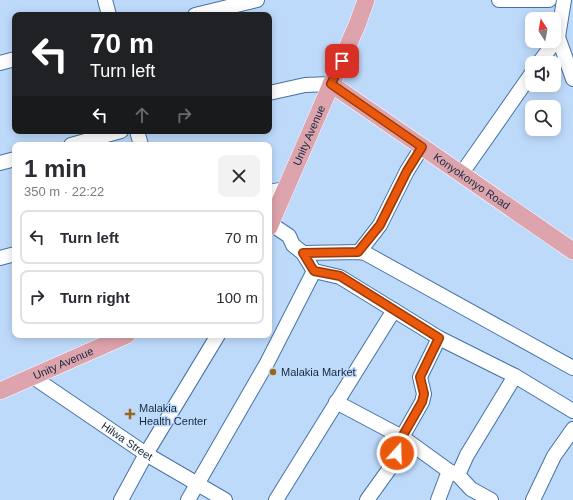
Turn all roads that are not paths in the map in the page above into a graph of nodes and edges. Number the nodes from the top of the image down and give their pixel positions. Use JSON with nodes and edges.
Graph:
{"nodes":[{"id":1,"x":105,"y":0,"type":"edge"},
{"id":2,"x":257,"y":0,"type":"edge"},
{"id":3,"x":366,"y":0,"type":"edge"},
{"id":4,"x":499,"y":0,"type":"edge"},
{"id":5,"x":549,"y":0,"type":"edge"},
{"id":6,"x":564,"y":0,"type":"edge"},
{"id":7,"x":109,"y":12,"type":"edge"},
{"id":8,"x":207,"y":12,"type":"edge"},
{"id":9,"x":561,"y":18,"type":"edge"},
{"id":10,"x":561,"y":45,"type":"edge"},
{"id":11,"x":12,"y":61,"type":"edge"},
{"id":12,"x":0,"y":63,"type":"edge"},
{"id":13,"x":573,"y":78,"type":"edge"},
{"id":14,"x":525,"y":83,"type":"edge"},
{"id":15,"x":331,"y":84,"type":"junction"},
{"id":16,"x":272,"y":92,"type":"edge"},
{"id":17,"x":110,"y":134,"type":"edge"},
{"id":18,"x":82,"y":142,"type":"edge"},
{"id":19,"x":422,"y":147,"type":"junction"},
{"id":20,"x":12,"y":160,"type":"edge"},
{"id":21,"x":0,"y":163,"type":"edge"},
{"id":22,"x":462,"y":173,"type":"junction"},
{"id":23,"x":277,"y":190,"type":"edge"},
{"id":24,"x":272,"y":215,"type":"edge"},
{"id":25,"x":272,"y":226,"type":"edge"},
{"id":26,"x":573,"y":251,"type":"edge"},
{"id":27,"x":358,"y":252,"type":"junction"},
{"id":28,"x":303,"y":253,"type":"junction"},
{"id":29,"x":12,"y":255,"type":"edge"},
{"id":30,"x":0,"y":258,"type":"edge"},
{"id":31,"x":314,"y":271,"type":"junction"},
{"id":32,"x":394,"y":310,"type":"junction"},
{"id":33,"x":120,"y":338,"type":"edge"},
{"id":34,"x":216,"y":338,"type":"edge"},
{"id":35,"x":439,"y":338,"type":"junction"},
{"id":36,"x":573,"y":368,"type":"edge"},
{"id":37,"x":515,"y":376,"type":"junction"},
{"id":38,"x":33,"y":377,"type":"junction"},
{"id":39,"x":0,"y":391,"type":"edge"},
{"id":40,"x":336,"y":402,"type":"junction"},
{"id":41,"x":573,"y":410,"type":"edge"},
{"id":42,"x":573,"y":429,"type":"edge"},
{"id":43,"x":402,"y":437,"type":"junction"},
{"id":44,"x":146,"y":454,"type":"junction"},
{"id":45,"x":453,"y":473,"type":"junction"},
{"id":46,"x":196,"y":485,"type":"junction"},
{"id":47,"x":121,"y":500,"type":"edge"},
{"id":48,"x":188,"y":500,"type":"edge"},
{"id":49,"x":226,"y":500,"type":"edge"},
{"id":50,"x":276,"y":500,"type":"edge"},
{"id":51,"x":367,"y":500,"type":"edge"},
{"id":52,"x":438,"y":500,"type":"edge"},
{"id":53,"x":491,"y":500,"type":"edge"},
{"id":54,"x":533,"y":500,"type":"edge"}],
"edges":[{"from":1,"to":7,"type":"street"},
{"from":2,"to":8,"type":"street"},
{"from":3,"to":15,"type":"main road","name":"Unity Avenue"},
{"from":4,"to":5,"type":"street"},
{"from":6,"to":9,"type":"street"},
{"from":10,"to":13,"type":"street"},
{"from":11,"to":12,"type":"street"},
{"from":14,"to":22,"type":"street"},
{"from":15,"to":16,"type":"street"},
{"from":15,"to":19,"type":"main road","name":"Konyokonyo Road"},
{"from":15,"to":23,"type":"main road","name":"Unity Avenue"},
{"from":17,"to":18,"type":"street"},
{"from":19,"to":22,"type":"main road","name":"Konyokonyo Road"},
{"from":19,"to":27,"type":"street"},
{"from":20,"to":21,"type":"street"},
{"from":22,"to":26,"type":"main road","name":"Konyokonyo Road"},
{"from":23,"to":24,"type":"main road","name":"Unity Avenue"},
{"from":25,"to":28,"type":"street"},
{"from":27,"to":28,"type":"street"},
{"from":27,"to":36,"type":"street"},
{"from":28,"to":31,"type":"street"},
{"from":29,"to":30,"type":"street"},
{"from":31,"to":32,"type":"street"},
{"from":31,"to":46,"type":"street"},
{"from":32,"to":35,"type":"street"},
{"from":32,"to":40,"type":"street"},
{"from":33,"to":38,"type":"main road","name":"Unity Avenue"},
{"from":34,"to":44,"type":"street"},
{"from":35,"to":37,"type":"street"},
{"from":35,"to":43,"type":"street"},
{"from":37,"to":41,"type":"street"},
{"from":37,"to":45,"type":"street"},
{"from":38,"to":39,"type":"main road","name":"Unity Avenue"},
{"from":38,"to":44,"type":"street","name":"Hilwa Street"},
{"from":40,"to":43,"type":"street"},
{"from":40,"to":50,"type":"street"},
{"from":42,"to":54,"type":"street"},
{"from":43,"to":45,"type":"street"},
{"from":43,"to":51,"type":"street"},
{"from":44,"to":46,"type":"street","name":"Hilwa Street"},
{"from":44,"to":47,"type":"street"},
{"from":45,"to":52,"type":"street"},
{"from":45,"to":53,"type":"street"},
{"from":46,"to":48,"type":"street"},
{"from":46,"to":49,"type":"street","name":"Hilwa Street"}]}
